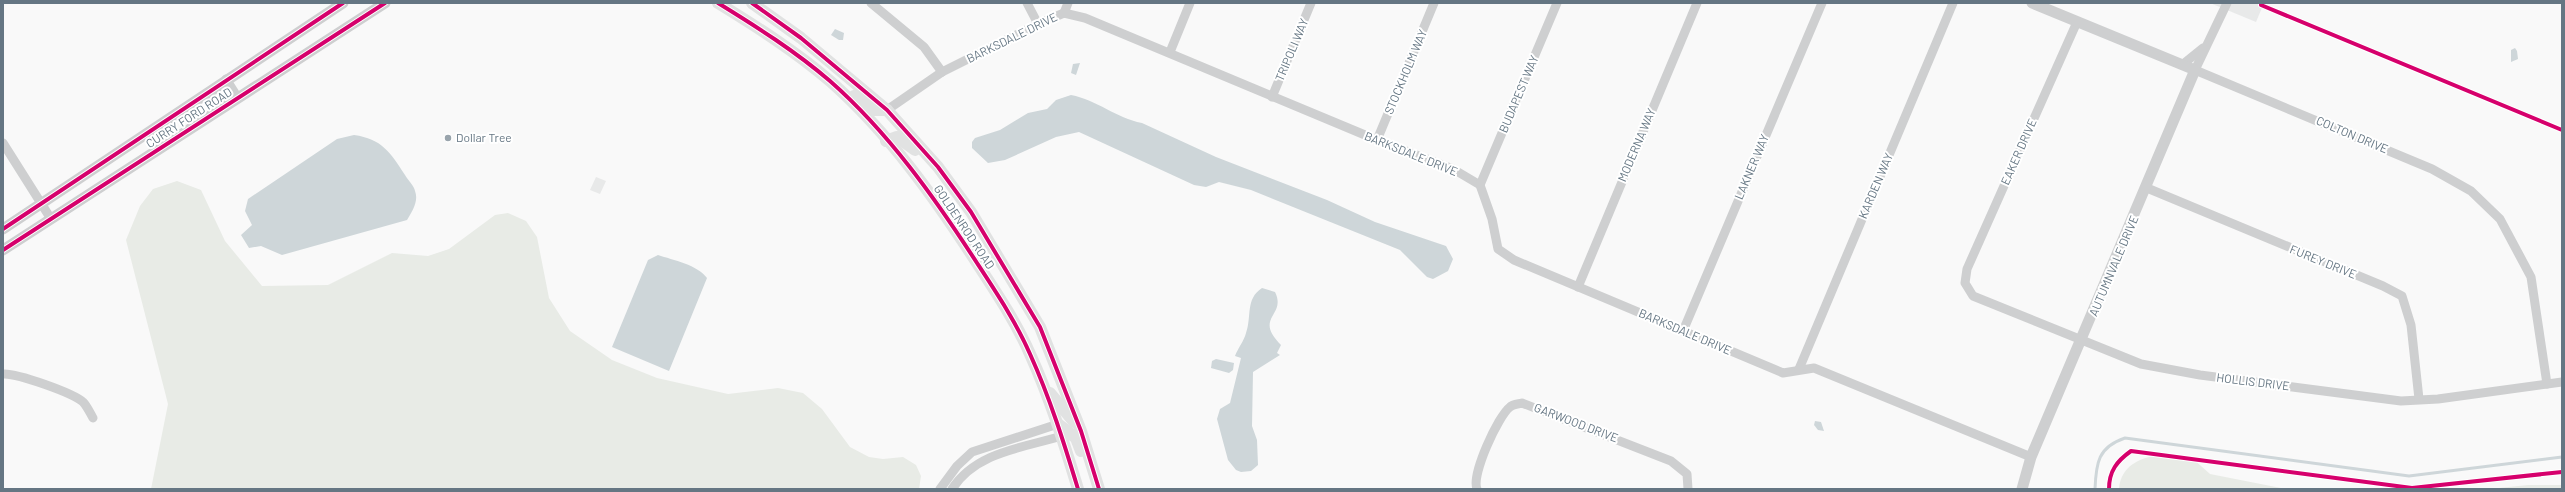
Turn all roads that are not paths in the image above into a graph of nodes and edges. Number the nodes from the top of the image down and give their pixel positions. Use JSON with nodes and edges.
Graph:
{"nodes":[{"id":1,"x":343,"y":3,"type":"edge"},
{"id":2,"x":386,"y":3,"type":"edge"},
{"id":3,"x":718,"y":3,"type":"edge"},
{"id":4,"x":752,"y":3,"type":"edge"},
{"id":5,"x":871,"y":3,"type":"edge"},
{"id":6,"x":1027,"y":3,"type":"edge"},
{"id":7,"x":1068,"y":3,"type":"edge"},
{"id":8,"x":1190,"y":3,"type":"edge"},
{"id":9,"x":1311,"y":3,"type":"edge"},
{"id":10,"x":1434,"y":3,"type":"edge"},
{"id":11,"x":1557,"y":3,"type":"edge"},
{"id":12,"x":1697,"y":3,"type":"edge"},
{"id":13,"x":1822,"y":3,"type":"edge"},
{"id":14,"x":1953,"y":3,"type":"edge"},
{"id":15,"x":2032,"y":3,"type":"edge"},
{"id":16,"x":2227,"y":3,"type":"edge"},
{"id":17,"x":1064,"y":13,"type":"junction"},
{"id":18,"x":2077,"y":22,"type":"junction"},
{"id":19,"x":1038,"y":24,"type":"junction"},
{"id":20,"x":2207,"y":42,"type":"junction"},
{"id":21,"x":1170,"y":52,"type":"junction"},
{"id":22,"x":2182,"y":65,"type":"junction"},
{"id":23,"x":2195,"y":70,"type":"junction"},
{"id":24,"x":942,"y":72,"type":"junction"},
{"id":25,"x":226,"y":79,"type":"junction"},
{"id":26,"x":830,"y":82,"type":"junction"},
{"id":27,"x":1272,"y":97,"type":"junction"},
{"id":28,"x":238,"y":98,"type":"junction"},
{"id":29,"x":887,"y":110,"type":"junction"},
{"id":30,"x":1377,"y":140,"type":"junction"},
{"id":31,"x":886,"y":141,"type":"junction"},
{"id":32,"x":3,"y":143,"type":"edge"},
{"id":33,"x":938,"y":167,"type":"junction"},
{"id":34,"x":1480,"y":185,"type":"junction"},
{"id":35,"x":2147,"y":188,"type":"junction"},
{"id":36,"x":42,"y":204,"type":"junction"},
{"id":37,"x":51,"y":219,"type":"junction"},
{"id":38,"x":3,"y":229,"type":"edge"},
{"id":39,"x":3,"y":250,"type":"edge"},
{"id":40,"x":1965,"y":283,"type":"joint"},
{"id":41,"x":1578,"y":286,"type":"junction"},
{"id":42,"x":1683,"y":331,"type":"junction"},
{"id":43,"x":2082,"y":342,"type":"junction"},
{"id":44,"x":1799,"y":369,"type":"junction"},
{"id":45,"x":3,"y":374,"type":"edge"},
{"id":46,"x":2562,"y":382,"type":"edge"},
{"id":47,"x":1043,"y":384,"type":"junction"},
{"id":48,"x":2547,"y":384,"type":"junction"},
{"id":49,"x":2419,"y":399,"type":"junction"},
{"id":50,"x":93,"y":418,"type":"dead end"},
{"id":51,"x":1058,"y":424,"type":"junction"},
{"id":52,"x":1081,"y":431,"type":"junction"},
{"id":53,"x":1062,"y":436,"type":"junction"},
{"id":54,"x":2031,"y":457,"type":"junction"},
{"id":55,"x":1093,"y":472,"type":"junction"},
{"id":56,"x":940,"y":489,"type":"edge"},
{"id":57,"x":952,"y":489,"type":"edge"},
{"id":58,"x":1078,"y":489,"type":"edge"},
{"id":59,"x":1099,"y":489,"type":"edge"},
{"id":60,"x":1477,"y":489,"type":"edge"},
{"id":61,"x":1688,"y":489,"type":"edge"},
{"id":62,"x":2022,"y":489,"type":"edge"}],
"edges":[{"from":1,"to":25,"type":"street","name":"CURRY FORD ROAD"},
{"from":2,"to":28,"type":"street","name":"CURRY FORD ROAD"},
{"from":3,"to":26,"type":"main road","name":"GOLDENROD ROAD"},
{"from":4,"to":29,"type":"main road","name":"GOLDENROD ROAD"},
{"from":5,"to":24,"type":"street"},
{"from":6,"to":19,"type":"street"},
{"from":7,"to":17,"type":"street"},
{"from":8,"to":21,"type":"street"},
{"from":9,"to":27,"type":"street","name":"TRIPOLI WAY"},
{"from":10,"to":30,"type":"street","name":"STOCKHOLM WAY"},
{"from":11,"to":34,"type":"street","name":"BUDAPEST WAY"},
{"from":12,"to":41,"type":"street","name":"MODERNA WAY"},
{"from":13,"to":42,"type":"street","name":"LAKNER WAY"},
{"from":14,"to":44,"type":"street","name":"KARDEN WAY"},
{"from":15,"to":18,"type":"street","name":"COLTON DRIVE"},
{"from":16,"to":20,"type":"street","name":"AUTUMNVALE DRIVE"},
{"from":17,"to":19,"type":"street","name":"BARKSDALE DRIVE"},
{"from":17,"to":21,"type":"street","name":"BARKSDALE DRIVE"},
{"from":18,"to":22,"type":"street","name":"COLTON DRIVE"},
{"from":18,"to":40,"type":"street","name":"EAKER DRIVE"},
{"from":19,"to":24,"type":"street","name":"BARKSDALE DRIVE"},
{"from":20,"to":22,"type":"street","name":"AUTUMNVALE DRIVE"},
{"from":20,"to":23,"type":"street","name":"AUTUMNVALE DRIVE"},
{"from":21,"to":27,"type":"street","name":"BARKSDALE DRIVE"},
{"from":22,"to":23,"type":"street","name":"COLTON DRIVE"},
{"from":23,"to":35,"type":"street","name":"AUTUMNVALE DRIVE"},
{"from":23,"to":48,"type":"street","name":"COLTON DRIVE"},
{"from":24,"to":29,"type":"street","name":"BARKSDALE DRIVE"},
{"from":25,"to":28,"type":"street"},
{"from":25,"to":36,"type":"street","name":"CURRY FORD ROAD"},
{"from":26,"to":29,"type":"main road"},
{"from":26,"to":31,"type":"main road","name":"GOLDENROD ROAD"},
{"from":27,"to":30,"type":"street","name":"BARKSDALE DRIVE"},
{"from":28,"to":37,"type":"street","name":"CURRY FORD ROAD"},
{"from":29,"to":33,"type":"main road","name":"GOLDENROD ROAD"},
{"from":30,"to":34,"type":"street","name":"BARKSDALE DRIVE"},
{"from":31,"to":33,"type":"main road"},
{"from":31,"to":47,"type":"main road","name":"GOLDENROD ROAD"},
{"from":32,"to":36,"type":"street"},
{"from":33,"to":52,"type":"main road","name":"GOLDENROD ROAD"},
{"from":34,"to":41,"type":"street","name":"BARKSDALE DRIVE"},
{"from":35,"to":43,"type":"street","name":"AUTUMNVALE DRIVE"},
{"from":35,"to":49,"type":"street","name":"FUREY DRIVE"},
{"from":36,"to":37,"type":"street"},
{"from":36,"to":38,"type":"street","name":"CURRY FORD ROAD"},
{"from":37,"to":39,"type":"street","name":"CURRY FORD ROAD"},
{"from":40,"to":43,"type":"street","name":"HOLLIS DRIVE"},
{"from":41,"to":42,"type":"street","name":"BARKSDALE DRIVE"},
{"from":42,"to":44,"type":"street","name":"BARKSDALE DRIVE"},
{"from":43,"to":49,"type":"street","name":"HOLLIS DRIVE"},
{"from":43,"to":54,"type":"street","name":"AUTUMNVALE DRIVE"},
{"from":44,"to":54,"type":"street","name":"BARKSDALE DRIVE"},
{"from":45,"to":50,"type":"street"},
{"from":46,"to":48,"type":"street","name":"HOLLIS DRIVE"},
{"from":47,"to":51,"type":"main road","name":"GOLDENROD ROAD"},
{"from":47,"to":52,"type":"main road"},
{"from":48,"to":49,"type":"street","name":"HOLLIS DRIVE"},
{"from":51,"to":53,"type":"main road","name":"GOLDENROD ROAD"},
{"from":51,"to":55,"type":"main road"},
{"from":51,"to":56,"type":"street"},
{"from":52,"to":55,"type":"main road","name":"GOLDENROD ROAD"},
{"from":53,"to":57,"type":"street"},
{"from":53,"to":58,"type":"main road","name":"GOLDENROD ROAD"},
{"from":54,"to":62,"type":"street","name":"AUTUMNVALE DRIVE"},
{"from":55,"to":59,"type":"main road","name":"GOLDENROD ROAD"},
{"from":60,"to":61,"type":"street","name":"GARWOOD DRIVE"}]}
